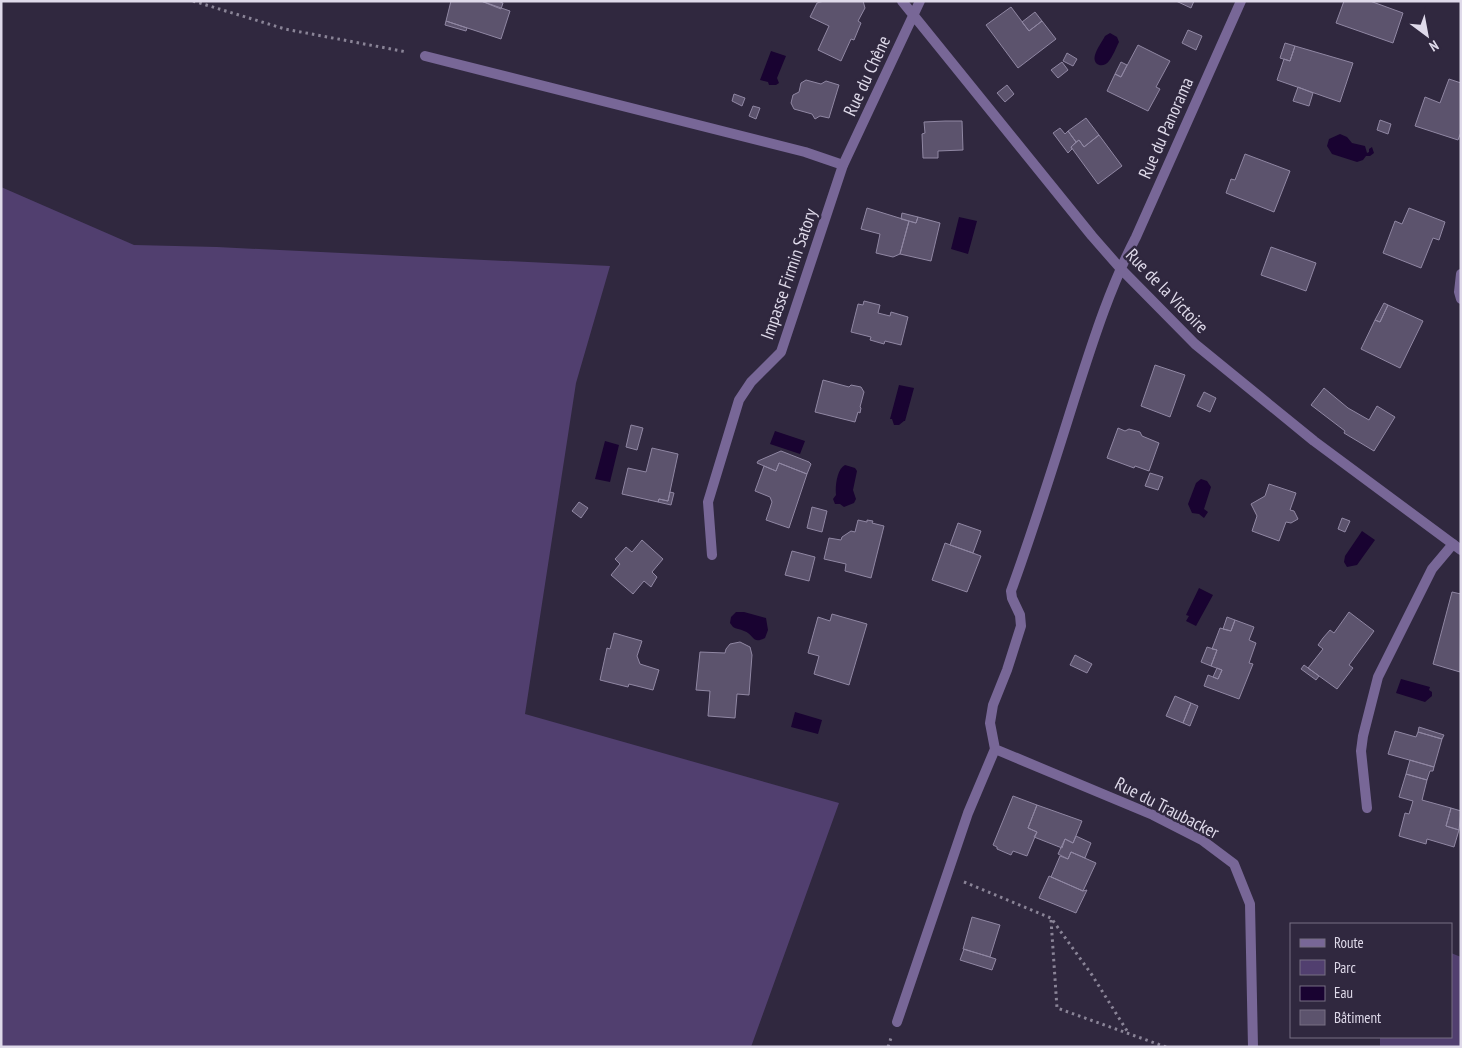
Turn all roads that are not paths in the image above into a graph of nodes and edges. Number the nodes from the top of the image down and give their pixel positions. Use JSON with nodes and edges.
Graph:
{"nodes":[{"id":1,"x":902,"y":1,"type":"edge"},
{"id":2,"x":920,"y":1,"type":"edge"},
{"id":3,"x":1241,"y":1,"type":"edge"},
{"id":4,"x":913,"y":16,"type":"junction"},
{"id":5,"x":425,"y":56,"type":"road end"},
{"id":6,"x":842,"y":165,"type":"junction"},
{"id":7,"x":1120,"y":268,"type":"junction"},
{"id":8,"x":1461,"y":274,"type":"edge"},
{"id":9,"x":1461,"y":299,"type":"edge"},
{"id":10,"x":1457,"y":547,"type":"edge"},
{"id":11,"x":712,"y":555,"type":"dead end"},
{"id":12,"x":995,"y":749,"type":"junction"},
{"id":13,"x":1367,"y":808,"type":"dead end"},
{"id":14,"x":897,"y":1022,"type":"dead end"},
{"id":15,"x":1253,"y":1047,"type":"edge"}],
"edges":[{"from":1,"to":4,"type":"street","name":"Rue de la Victoire"},
{"from":2,"to":4,"type":"street","name":"Rue du Chêne"},
{"from":3,"to":7,"type":"street","name":"Rue du Panorama"},
{"from":4,"to":6,"type":"street","name":"Rue du Chêne"},
{"from":4,"to":7,"type":"street","name":"Rue de la Victoire"},
{"from":5,"to":6,"type":"street"},
{"from":6,"to":11,"type":"street","name":"Impasse Firmin Satory"},
{"from":7,"to":10,"type":"street","name":"Rue de la Victoire"},
{"from":7,"to":12,"type":"street","name":"Rue du Panorama"},
{"from":8,"to":9,"type":"street"},
{"from":10,"to":13,"type":"street"},
{"from":12,"to":14,"type":"street"},
{"from":12,"to":15,"type":"street","name":"Rue du Traubacker"}]}
